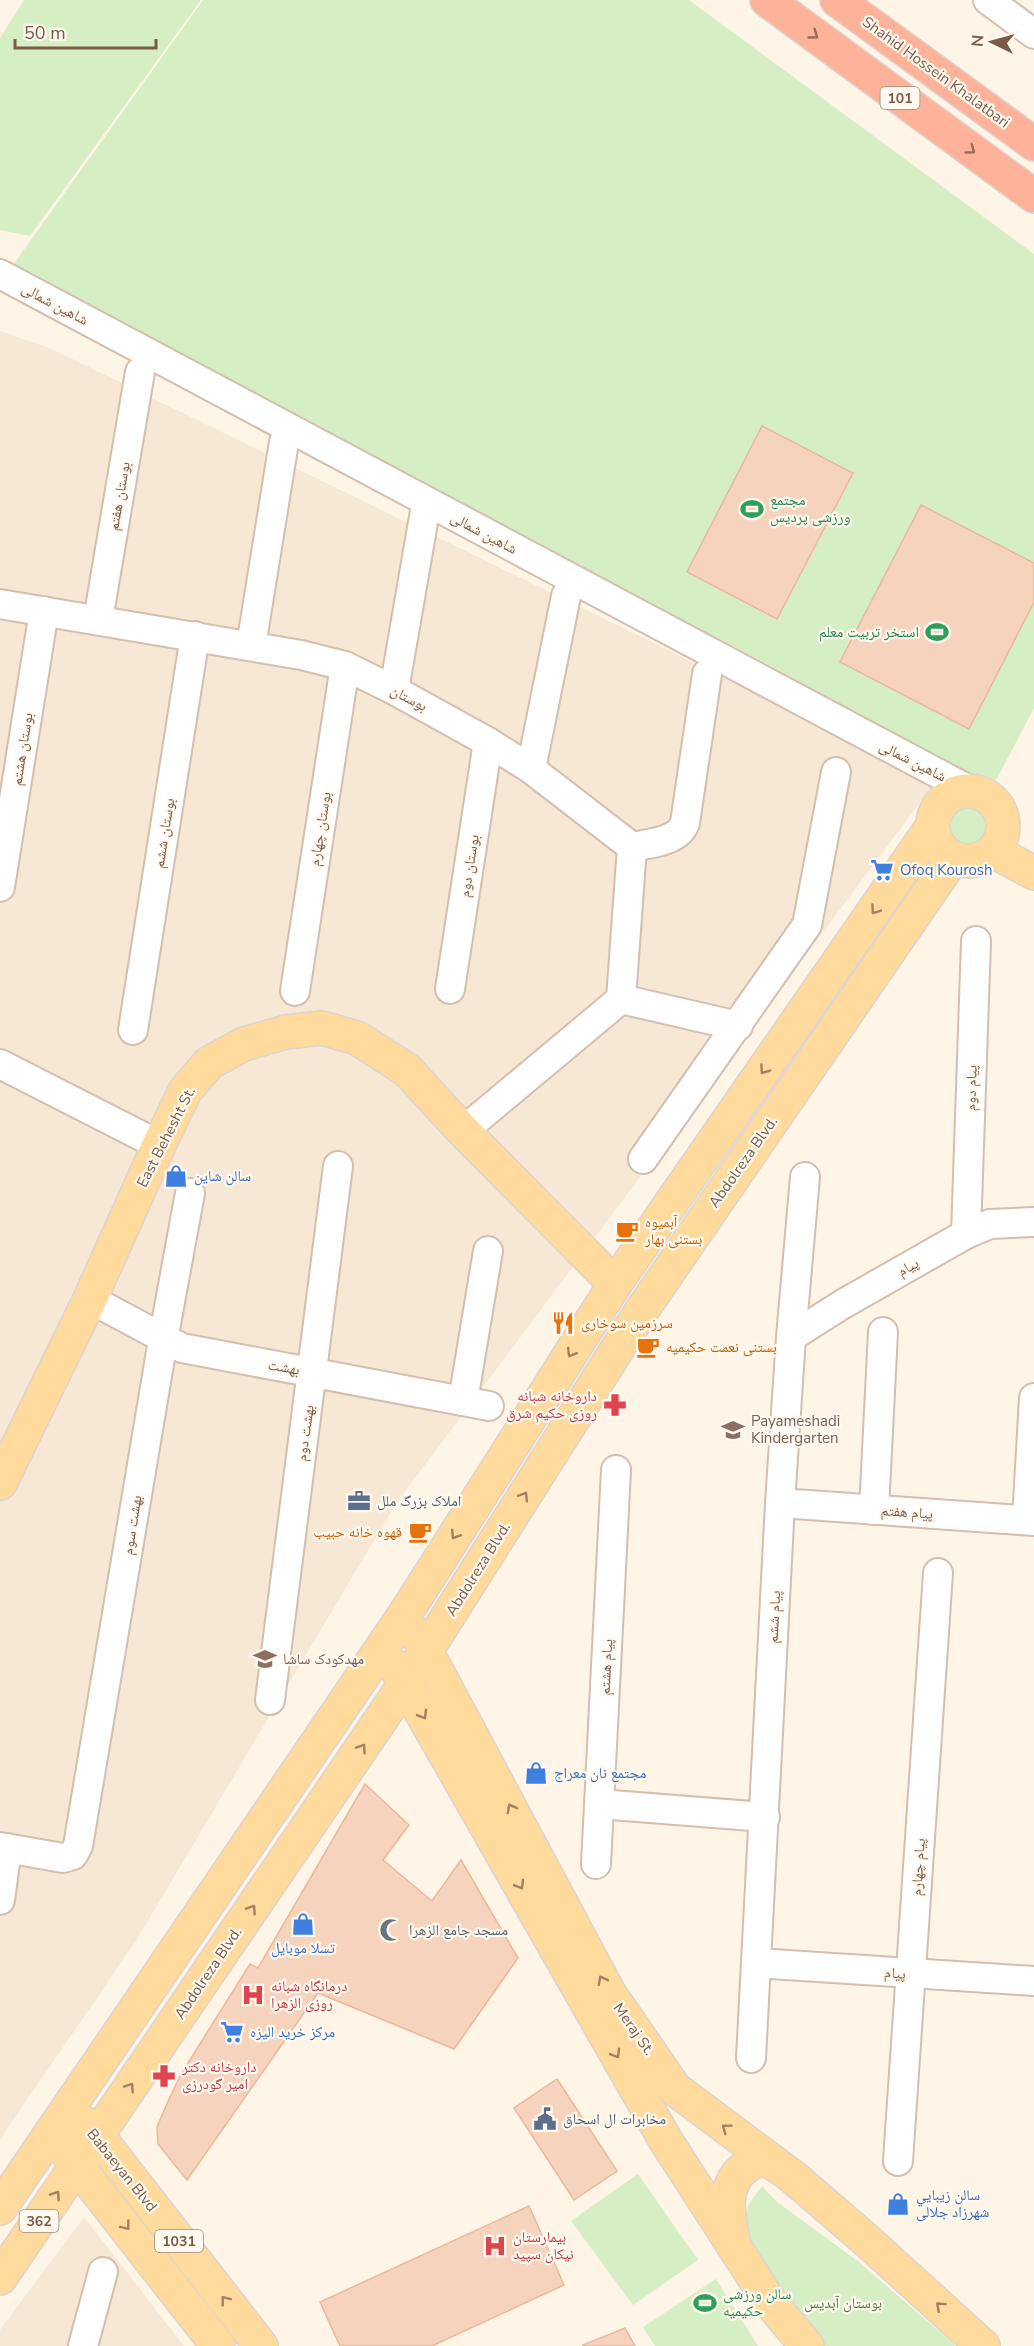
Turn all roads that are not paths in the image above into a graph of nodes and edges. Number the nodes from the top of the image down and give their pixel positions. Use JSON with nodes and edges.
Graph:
{"nodes":[{"id":1,"x":767,"y":0,"type":"edge"},
{"id":2,"x":837,"y":0,"type":"edge"},
{"id":3,"x":988,"y":0,"type":"edge"},
{"id":4,"x":1034,"y":34,"type":"edge"},
{"id":5,"x":1034,"y":144,"type":"edge"},
{"id":6,"x":1034,"y":196,"type":"edge"},
{"id":7,"x":0,"y":274,"type":"edge"},
{"id":8,"x":140,"y":372,"type":"dead end"},
{"id":9,"x":284,"y":442,"type":"dead end"},
{"id":10,"x":425,"y":511,"type":"dead end"},
{"id":11,"x":566,"y":596,"type":"dead end"},
{"id":12,"x":0,"y":604,"type":"edge"},
{"id":13,"x":44,"y":611,"type":"junction"},
{"id":14,"x":98,"y":620,"type":"junction"},
{"id":15,"x":195,"y":636,"type":"junction"},
{"id":16,"x":251,"y":646,"type":"junction"},
{"id":17,"x":345,"y":666,"type":"junction"},
{"id":18,"x":707,"y":674,"type":"dead end"},
{"id":19,"x":394,"y":690,"type":"junction"},
{"id":20,"x":488,"y":742,"type":"junction"},
{"id":21,"x":531,"y":769,"type":"junction"},
{"id":22,"x":836,"y":772,"type":"dead end"},
{"id":23,"x":969,"y":790,"type":"junction"},
{"id":24,"x":932,"y":827,"type":"junction"},
{"id":25,"x":997,"y":843,"type":"junction"},
{"id":26,"x":632,"y":847,"type":"junction"},
{"id":27,"x":1034,"y":852,"type":"edge"},
{"id":28,"x":953,"y":858,"type":"junction"},
{"id":29,"x":1034,"y":873,"type":"edge"},
{"id":30,"x":0,"y":887,"type":"edge"},
{"id":31,"x":976,"y":941,"type":"dead end"},
{"id":32,"x":450,"y":989,"type":"dead end"},
{"id":33,"x":295,"y":991,"type":"dead end"},
{"id":34,"x":621,"y":999,"type":"junction"},
{"id":35,"x":738,"y":1026,"type":"junction"},
{"id":36,"x":134,"y":1030,"type":"dead end"},
{"id":37,"x":0,"y":1064,"type":"edge"},
{"id":38,"x":463,"y":1131,"type":"junction"},
{"id":39,"x":159,"y":1145,"type":"junction"},
{"id":40,"x":644,"y":1159,"type":"dead end"},
{"id":41,"x":338,"y":1166,"type":"dead end"},
{"id":42,"x":805,"y":1178,"type":"dead end"},
{"id":43,"x":190,"y":1193,"type":"dead end"},
{"id":44,"x":1034,"y":1222,"type":"edge"},
{"id":45,"x":966,"y":1234,"type":"junction"},
{"id":46,"x":488,"y":1251,"type":"dead end"},
{"id":47,"x":615,"y":1284,"type":"junction"},
{"id":48,"x":90,"y":1299,"type":"junction"},
{"id":49,"x":642,"y":1310,"type":"junction"},
{"id":50,"x":883,"y":1332,"type":"dead end"},
{"id":51,"x":791,"y":1337,"type":"junction"},
{"id":52,"x":163,"y":1340,"type":"junction"},
{"id":53,"x":313,"y":1372,"type":"junction"},
{"id":54,"x":1034,"y":1398,"type":"edge"},
{"id":55,"x":616,"y":1470,"type":"dead end"},
{"id":56,"x":0,"y":1483,"type":"edge"},
{"id":57,"x":780,"y":1503,"type":"junction"},
{"id":58,"x":874,"y":1510,"type":"junction"},
{"id":59,"x":1030,"y":1521,"type":"edge"},
{"id":60,"x":938,"y":1573,"type":"dead end"},
{"id":61,"x":405,"y":1614,"type":"junction"},
{"id":62,"x":383,"y":1646,"type":"junction"},
{"id":63,"x":427,"y":1650,"type":"junction"},
{"id":64,"x":405,"y":1684,"type":"junction"},
{"id":65,"x":270,"y":1700,"type":"dead end"},
{"id":66,"x":599,"y":1804,"type":"junction"},
{"id":67,"x":765,"y":1817,"type":"junction"},
{"id":68,"x":4,"y":1847,"type":"edge"},
{"id":69,"x":596,"y":1864,"type":"dead end"},
{"id":70,"x":0,"y":1900,"type":"edge"},
{"id":71,"x":756,"y":1963,"type":"junction"},
{"id":72,"x":910,"y":1974,"type":"junction"},
{"id":73,"x":1034,"y":1981,"type":"edge"},
{"id":74,"x":751,"y":2058,"type":"dead end"},
{"id":75,"x":60,"y":2122,"type":"junction"},
{"id":76,"x":97,"y":2135,"type":"junction"},
{"id":77,"x":898,"y":2161,"type":"dead end"},
{"id":78,"x":77,"y":2164,"type":"junction"},
{"id":79,"x":127,"y":2174,"type":"junction"},
{"id":80,"x":793,"y":2177,"type":"junction"},
{"id":81,"x":103,"y":2196,"type":"junction"},
{"id":82,"x":0,"y":2208,"type":"edge"},
{"id":83,"x":734,"y":2246,"type":"junction"},
{"id":84,"x":102,"y":2272,"type":"dead end"},
{"id":85,"x":0,"y":2278,"type":"edge"},
{"id":86,"x":83,"y":2346,"type":"edge"},
{"id":87,"x":218,"y":2346,"type":"edge"},
{"id":88,"x":261,"y":2346,"type":"edge"},
{"id":89,"x":807,"y":2346,"type":"edge"},
{"id":90,"x":983,"y":2346,"type":"edge"}],
"edges":[{"from":1,"to":6,"type":"highway","number":"101","one_way":true},
{"from":2,"to":5,"type":"highway","name":"Shahid Hossein Khalatbari","number":"101"},
{"from":3,"to":4,"type":"street"},
{"from":7,"to":23,"type":"street","name":"شاهین شمالی"},
{"from":8,"to":14,"type":"street","name":"بوستان هفتم"},
{"from":9,"to":16,"type":"street"},
{"from":10,"to":19,"type":"street"},
{"from":11,"to":21,"type":"street"},
{"from":12,"to":13,"type":"street","name":"بوستان"},
{"from":13,"to":14,"type":"street","name":"بوستان"},
{"from":13,"to":30,"type":"street","name":"بوستان هشتم"},
{"from":14,"to":15,"type":"street","name":"بوستان"},
{"from":15,"to":16,"type":"street","name":"بوستان"},
{"from":15,"to":36,"type":"street","name":"بوستان ششم"},
{"from":16,"to":17,"type":"street","name":"بوستان"},
{"from":17,"to":19,"type":"street","name":"بوستان"},
{"from":17,"to":33,"type":"street","name":"بوستان چهارم"},
{"from":18,"to":26,"type":"street"},
{"from":19,"to":20,"type":"street","name":"بوستان"},
{"from":20,"to":21,"type":"street","name":"بوستان"},
{"from":20,"to":32,"type":"street","name":"بوستان دوم"},
{"from":21,"to":26,"type":"street","name":"بوستان"},
{"from":22,"to":35,"type":"street"},
{"from":23,"to":24,"type":"main road"},
{"from":23,"to":25,"type":"main road"},
{"from":24,"to":28,"type":"main road"},
{"from":24,"to":47,"type":"main road","number":"362","one_way":true},
{"from":25,"to":27,"type":"main road"},
{"from":25,"to":28,"type":"main road"},
{"from":25,"to":29,"type":"main road"},
{"from":26,"to":34,"type":"street"},
{"from":28,"to":49,"type":"main road","name":"Abdolreza Blvd.","number":"362"},
{"from":31,"to":45,"type":"street","name":"پیام دوم"},
{"from":34,"to":35,"type":"street"},
{"from":34,"to":38,"type":"street"},
{"from":35,"to":40,"type":"street"},
{"from":37,"to":39,"type":"street"},
{"from":38,"to":39,"type":"main road","name":"East Behesht St."},
{"from":38,"to":47,"type":"main road","name":"East Behesht St."},
{"from":39,"to":48,"type":"main road","name":"East Behesht St."},
{"from":41,"to":53,"type":"street","name":"بهشت دوم"},
{"from":42,"to":51,"type":"street","name":"پیام ششم"},
{"from":43,"to":52,"type":"street","name":"بهشت سوم"},
{"from":44,"to":45,"type":"street","name":"پیام"},
{"from":45,"to":51,"type":"street","name":"پیام"},
{"from":46,"to":53,"type":"street","name":"بهشت"},
{"from":47,"to":49,"type":"street"},
{"from":47,"to":61,"type":"main road","number":"362","one_way":true},
{"from":48,"to":52,"type":"street","name":"بهشت"},
{"from":48,"to":56,"type":"main road","name":"East Behesht St."},
{"from":63,"to":49,"type":"main road","name":"Abdolreza Blvd.","number":"362","one_way":true},
{"from":50,"to":58,"type":"street"},
{"from":51,"to":57,"type":"street","name":"پیام ششم"},
{"from":52,"to":53,"type":"street","name":"بهشت"},
{"from":52,"to":68,"type":"street","name":"بهشت سوم"},
{"from":53,"to":65,"type":"street","name":"بهشت دوم"},
{"from":54,"to":59,"type":"street"},
{"from":55,"to":66,"type":"street","name":"پیام هشتم"},
{"from":57,"to":58,"type":"street","name":"پیام هفتم"},
{"from":57,"to":67,"type":"street","name":"پیام ششم"},
{"from":58,"to":59,"type":"street","name":"پیام هفتم"},
{"from":60,"to":72,"type":"street","name":"پیام چهارم"},
{"from":61,"to":62,"type":"main road","number":"362"},
{"from":61,"to":63,"type":"main road","name":"Meraj St."},
{"from":62,"to":64,"type":"main road","name":"Meraj St."},
{"from":62,"to":75,"type":"main road","number":"362"},
{"from":63,"to":64,"type":"main road","name":"Abdolreza Blvd.","number":"362"},
{"from":80,"to":63,"type":"main road","name":"Meraj St.","one_way":true},
{"from":76,"to":64,"type":"main road","name":"Abdolreza Blvd.","number":"362","one_way":true},
{"from":64,"to":83,"type":"main road","name":"Meraj St.","one_way":true},
{"from":66,"to":67,"type":"street"},
{"from":66,"to":69,"type":"street","name":"پیام هشتم"},
{"from":67,"to":71,"type":"street","name":"پیام ششم"},
{"from":68,"to":70,"type":"street"},
{"from":71,"to":72,"type":"street","name":"پیام"},
{"from":71,"to":74,"type":"street","name":"پیام ششم"},
{"from":72,"to":73,"type":"street","name":"پیام"},
{"from":72,"to":77,"type":"street","name":"پیام چهارم"},
{"from":75,"to":76,"type":"main road","name":"Babaeyan Blvd","number":"1031"},
{"from":75,"to":78,"type":"main road","name":"Babaeyan Blvd","number":"1031"},
{"from":75,"to":82,"type":"main road","number":"362"},
{"from":76,"to":78,"type":"main road","name":"Abdolreza Blvd.","number":"362"},
{"from":76,"to":79,"type":"main road","name":"Babaeyan Blvd","number":"1031"},
{"from":78,"to":81,"type":"main road","name":"Babaeyan Blvd","number":"1031"},
{"from":85,"to":78,"type":"main road","name":"Abdolreza Blvd.","number":"362","one_way":true},
{"from":79,"to":81,"type":"main road"},
{"from":88,"to":79,"type":"main road","name":"Babaeyan Blvd","number":"1031","one_way":true},
{"from":80,"to":83,"type":"main road"},
{"from":90,"to":80,"type":"main road","name":"Meraj St.","one_way":true},
{"from":81,"to":87,"type":"main road","name":"Babaeyan Blvd","number":"1031","one_way":true},
{"from":83,"to":89,"type":"main road","name":"Meraj St."},
{"from":84,"to":86,"type":"street"}]}
